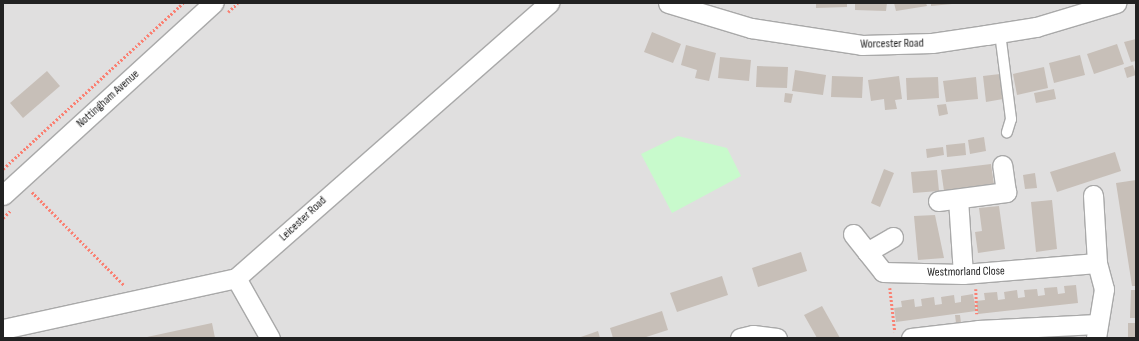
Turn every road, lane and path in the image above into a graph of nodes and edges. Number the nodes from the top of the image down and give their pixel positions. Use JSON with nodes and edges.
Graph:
{"nodes":[{"id":1,"x":183,"y":3,"type":"edge"},
{"id":2,"x":214,"y":3,"type":"edge"},
{"id":3,"x":549,"y":3,"type":"edge"},
{"id":4,"x":668,"y":3,"type":"edge"},
{"id":5,"x":1116,"y":3,"type":"edge"},
{"id":6,"x":1000,"y":33,"type":"junction"},
{"id":7,"x":1007,"y":132,"type":"dead end"},
{"id":8,"x":3,"y":163,"type":"edge"},
{"id":9,"x":1002,"y":165,"type":"dead end"},
{"id":10,"x":6,"y":166,"type":"junction"},
{"id":11,"x":3,"y":169,"type":"edge"},
{"id":12,"x":20,"y":180,"type":"junction"},
{"id":13,"x":3,"y":195,"type":"edge"},
{"id":14,"x":1092,"y":195,"type":"dead end"},
{"id":15,"x":958,"y":199,"type":"junction"},
{"id":16,"x":938,"y":201,"type":"dead end"},
{"id":17,"x":853,"y":234,"type":"dead end"},
{"id":18,"x":893,"y":237,"type":"dead end"},
{"id":19,"x":867,"y":252,"type":"junction"},
{"id":20,"x":1097,"y":263,"type":"junction"},
{"id":21,"x":889,"y":272,"type":"junction"},
{"id":22,"x":969,"y":274,"type":"junction"},
{"id":23,"x":236,"y":278,"type":"junction"},
{"id":24,"x":138,"y":299,"type":"junction"},
{"id":25,"x":3,"y":329,"type":"edge"},
{"id":26,"x":978,"y":330,"type":"junction"},
{"id":27,"x":1097,"y":331,"type":"edge"},
{"id":28,"x":270,"y":338,"type":"edge"},
{"id":29,"x":740,"y":338,"type":"edge"},
{"id":30,"x":777,"y":338,"type":"edge"},
{"id":31,"x":898,"y":338,"type":"edge"},
{"id":32,"x":911,"y":338,"type":"edge"}],
"edges":[{"from":1,"to":10,"type":"path"},
{"from":2,"to":12,"type":"street","name":"Nottingham Avenue"},
{"from":3,"to":23,"type":"street","name":"Leicester Road"},
{"from":4,"to":6,"type":"street","name":"Worcester Road"},
{"from":5,"to":6,"type":"street","name":"Worcester Road"},
{"from":6,"to":7,"type":"lane"},
{"from":8,"to":10,"type":"path"},
{"from":9,"to":15,"type":"street"},
{"from":10,"to":11,"type":"path"},
{"from":10,"to":12,"type":"path"},
{"from":12,"to":13,"type":"street","name":"Nottingham Avenue"},
{"from":12,"to":24,"type":"path"},
{"from":14,"to":20,"type":"street"},
{"from":15,"to":16,"type":"street"},
{"from":15,"to":22,"type":"street"},
{"from":17,"to":19,"type":"street"},
{"from":18,"to":19,"type":"street"},
{"from":19,"to":21,"type":"street"},
{"from":20,"to":22,"type":"street","name":"Westmorland Close"},
{"from":20,"to":27,"type":"street"},
{"from":21,"to":22,"type":"street","name":"Westmorland Close"},
{"from":21,"to":31,"type":"path"},
{"from":22,"to":26,"type":"path"},
{"from":23,"to":24,"type":"street","name":"Leicester Road"},
{"from":23,"to":28,"type":"street"},
{"from":24,"to":25,"type":"street","name":"Leicester Road"},
{"from":26,"to":27,"type":"street"},
{"from":26,"to":32,"type":"street"},
{"from":29,"to":30,"type":"street"}]}
